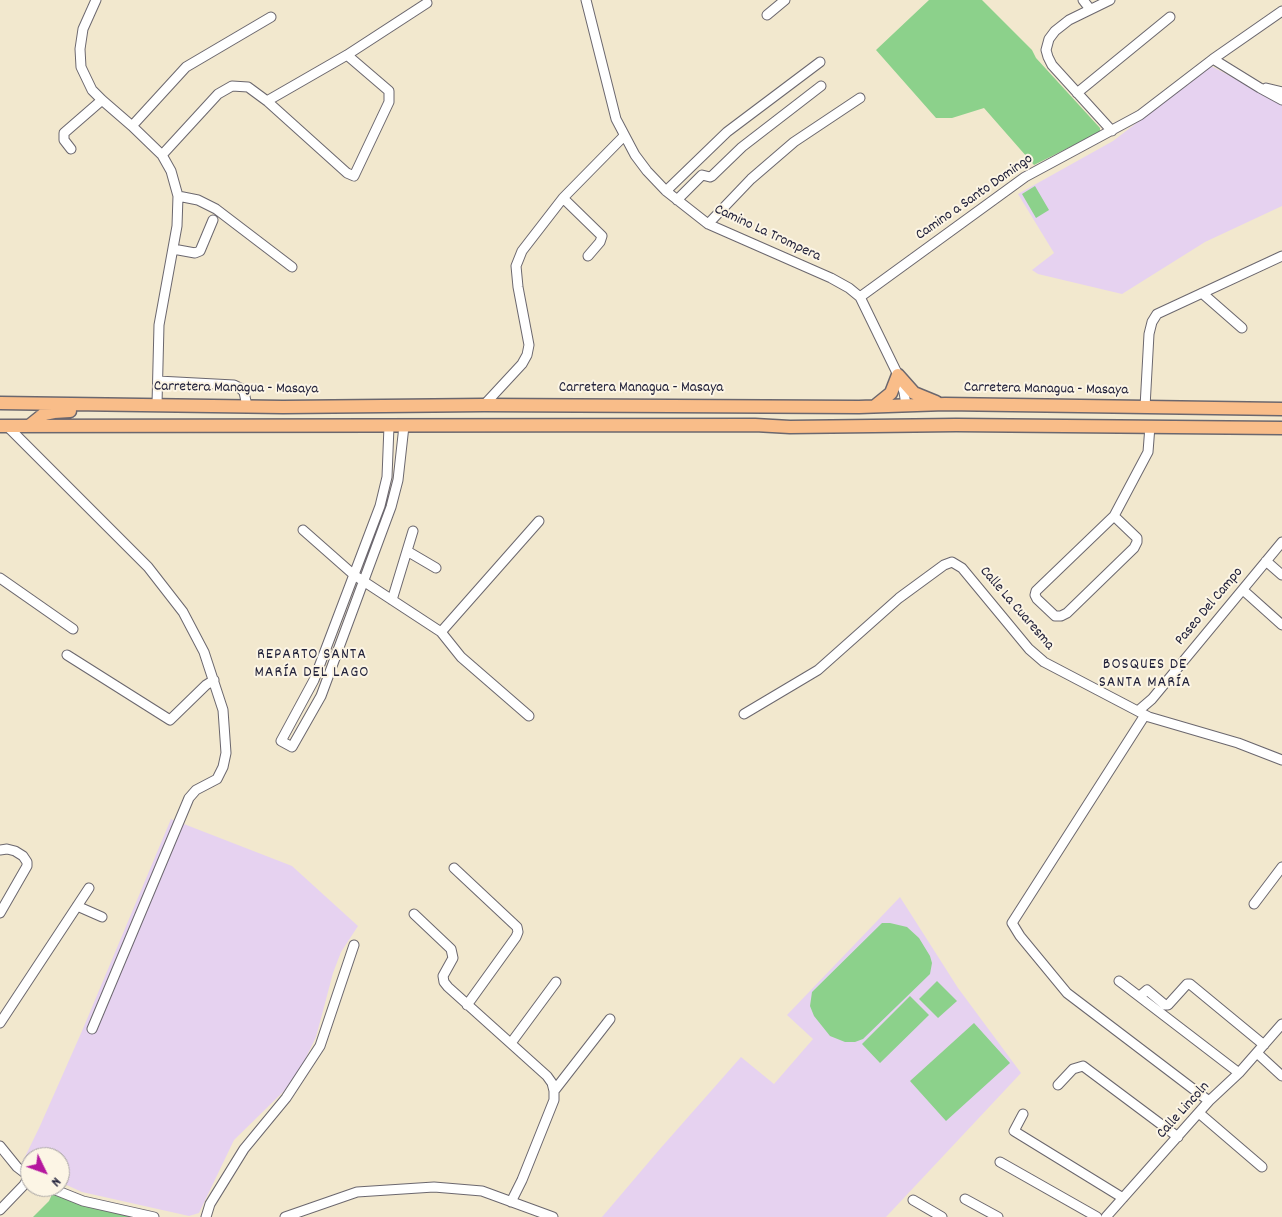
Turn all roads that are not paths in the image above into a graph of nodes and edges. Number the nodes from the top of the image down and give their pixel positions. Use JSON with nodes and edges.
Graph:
{"nodes":[{"id":1,"x":96,"y":0,"type":"edge"},
{"id":2,"x":586,"y":0,"type":"edge"},
{"id":3,"x":785,"y":0,"type":"edge"},
{"id":4,"x":1083,"y":0,"type":"edge"},
{"id":5,"x":1110,"y":0,"type":"edge"},
{"id":6,"x":428,"y":3,"type":"dead end"},
{"id":7,"x":1090,"y":9,"type":"junction"},
{"id":8,"x":1282,"y":11,"type":"edge"},
{"id":9,"x":767,"y":15,"type":"dead end"},
{"id":10,"x":271,"y":16,"type":"dead end"},
{"id":11,"x":1170,"y":17,"type":"dead end"},
{"id":12,"x":348,"y":55,"type":"junction"},
{"id":13,"x":1214,"y":59,"type":"junction"},
{"id":14,"x":820,"y":62,"type":"dead end"},
{"id":15,"x":821,"y":86,"type":"dead end"},
{"id":16,"x":1260,"y":88,"type":"junction"},
{"id":17,"x":1282,"y":92,"type":"edge"},
{"id":18,"x":1077,"y":93,"type":"junction"},
{"id":19,"x":860,"y":98,"type":"dead end"},
{"id":20,"x":102,"y":100,"type":"junction"},
{"id":21,"x":1282,"y":100,"type":"edge"},
{"id":22,"x":267,"y":101,"type":"junction"},
{"id":23,"x":132,"y":126,"type":"junction"},
{"id":24,"x":1112,"y":131,"type":"junction"},
{"id":25,"x":624,"y":136,"type":"junction"},
{"id":26,"x":71,"y":149,"type":"dead end"},
{"id":27,"x":162,"y":155,"type":"junction"},
{"id":28,"x":666,"y":191,"type":"junction"},
{"id":29,"x":178,"y":196,"type":"junction"},
{"id":30,"x":563,"y":198,"type":"junction"},
{"id":31,"x":677,"y":200,"type":"junction"},
{"id":32,"x":213,"y":220,"type":"dead end"},
{"id":33,"x":708,"y":224,"type":"junction"},
{"id":34,"x":173,"y":249,"type":"junction"},
{"id":35,"x":588,"y":256,"type":"dead end"},
{"id":36,"x":1282,"y":256,"type":"edge"},
{"id":37,"x":292,"y":267,"type":"dead end"},
{"id":38,"x":1202,"y":293,"type":"junction"},
{"id":39,"x":860,"y":297,"type":"junction"},
{"id":40,"x":1242,"y":328,"type":"dead end"},
{"id":41,"x":898,"y":375,"type":"junction"},
{"id":42,"x":158,"y":382,"type":"junction"},
{"id":43,"x":0,"y":403,"type":"edge"},
{"id":44,"x":154,"y":404,"type":"junction"},
{"id":45,"x":484,"y":404,"type":"junction"},
{"id":46,"x":945,"y":404,"type":"junction"},
{"id":47,"x":906,"y":405,"type":"junction"},
{"id":48,"x":247,"y":406,"type":"junction"},
{"id":49,"x":875,"y":406,"type":"junction"},
{"id":50,"x":1145,"y":407,"type":"junction"},
{"id":51,"x":1282,"y":409,"type":"edge"},
{"id":52,"x":2,"y":424,"type":"edge"},
{"id":53,"x":222,"y":425,"type":"junction"},
{"id":54,"x":956,"y":425,"type":"junction"},
{"id":55,"x":29,"y":426,"type":"junction"},
{"id":56,"x":259,"y":426,"type":"junction"},
{"id":57,"x":389,"y":426,"type":"junction"},
{"id":58,"x":404,"y":426,"type":"junction"},
{"id":59,"x":1150,"y":426,"type":"junction"},
{"id":60,"x":790,"y":427,"type":"junction"},
{"id":61,"x":1282,"y":428,"type":"edge"},
{"id":62,"x":24,"y":444,"type":"junction"},
{"id":63,"x":1114,"y":516,"type":"junction"},
{"id":64,"x":539,"y":521,"type":"dead end"},
{"id":65,"x":303,"y":530,"type":"dead end"},
{"id":66,"x":413,"y":531,"type":"dead end"},
{"id":67,"x":1282,"y":542,"type":"edge"},
{"id":68,"x":407,"y":551,"type":"junction"},
{"id":69,"x":1266,"y":561,"type":"junction"},
{"id":70,"x":436,"y":568,"type":"dead end"},
{"id":71,"x":354,"y":575,"type":"junction"},
{"id":72,"x":1282,"y":575,"type":"edge"},
{"id":73,"x":0,"y":578,"type":"edge"},
{"id":74,"x":364,"y":582,"type":"junction"},
{"id":75,"x":1243,"y":590,"type":"junction"},
{"id":76,"x":392,"y":600,"type":"junction"},
{"id":77,"x":1282,"y":625,"type":"edge"},
{"id":78,"x":73,"y":630,"type":"dead end"},
{"id":79,"x":441,"y":632,"type":"junction"},
{"id":80,"x":67,"y":655,"type":"dead end"},
{"id":81,"x":214,"y":680,"type":"junction"},
{"id":82,"x":1142,"y":713,"type":"junction"},
{"id":83,"x":744,"y":714,"type":"dead end"},
{"id":84,"x":530,"y":716,"type":"dead end"},
{"id":85,"x":1282,"y":760,"type":"edge"},
{"id":86,"x":0,"y":850,"type":"edge"},
{"id":87,"x":1282,"y":867,"type":"edge"},
{"id":88,"x":454,"y":868,"type":"dead end"},
{"id":89,"x":89,"y":888,"type":"dead end"},
{"id":90,"x":1254,"y":904,"type":"dead end"},
{"id":91,"x":77,"y":906,"type":"junction"},
{"id":92,"x":0,"y":913,"type":"edge"},
{"id":93,"x":414,"y":914,"type":"dead end"},
{"id":94,"x":102,"y":917,"type":"dead end"},
{"id":95,"x":354,"y":944,"type":"dead end"},
{"id":96,"x":1119,"y":981,"type":"dead end"},
{"id":97,"x":556,"y":982,"type":"dead end"},
{"id":98,"x":1140,"y":996,"type":"junction"},
{"id":99,"x":467,"y":1005,"type":"junction"},
{"id":100,"x":610,"y":1019,"type":"dead end"},
{"id":101,"x":0,"y":1023,"type":"edge"},
{"id":102,"x":1282,"y":1024,"type":"edge"},
{"id":103,"x":92,"y":1029,"type":"dead end"},
{"id":104,"x":511,"y":1043,"type":"junction"},
{"id":105,"x":1264,"y":1045,"type":"junction"},
{"id":106,"x":1257,"y":1053,"type":"junction"},
{"id":107,"x":1239,"y":1073,"type":"junction"},
{"id":108,"x":1282,"y":1076,"type":"edge"},
{"id":109,"x":1058,"y":1085,"type":"dead end"},
{"id":110,"x":554,"y":1091,"type":"junction"},
{"id":111,"x":1209,"y":1101,"type":"junction"},
{"id":112,"x":1199,"y":1113,"type":"junction"},
{"id":113,"x":1023,"y":1114,"type":"dead end"},
{"id":114,"x":1178,"y":1137,"type":"junction"},
{"id":115,"x":0,"y":1146,"type":"edge"},
{"id":116,"x":1000,"y":1162,"type":"dead end"},
{"id":117,"x":1262,"y":1167,"type":"dead end"},
{"id":118,"x":20,"y":1169,"type":"edge"},
{"id":119,"x":20,"y":1187,"type":"edge"},
{"id":120,"x":70,"y":1196,"type":"edge"},
{"id":121,"x":1123,"y":1198,"type":"junction"},
{"id":122,"x":966,"y":1199,"type":"dead end"},
{"id":123,"x":913,"y":1200,"type":"dead end"},
{"id":124,"x":511,"y":1202,"type":"junction"},
{"id":125,"x":2,"y":1204,"type":"edge"},
{"id":126,"x":154,"y":1217,"type":"edge"},
{"id":127,"x":206,"y":1217,"type":"edge"},
{"id":128,"x":285,"y":1217,"type":"edge"},
{"id":129,"x":553,"y":1217,"type":"edge"},
{"id":130,"x":942,"y":1217,"type":"edge"},
{"id":131,"x":998,"y":1217,"type":"edge"},
{"id":132,"x":1097,"y":1217,"type":"edge"},
{"id":133,"x":1106,"y":1217,"type":"edge"}],
"edges":[{"from":1,"to":20,"type":"street"},
{"from":2,"to":25,"type":"street","name":"Camino La Trompera"},
{"from":3,"to":9,"type":"street"},
{"from":4,"to":7,"type":"street"},
{"from":5,"to":7,"type":"street"},
{"from":6,"to":12,"type":"street"},
{"from":7,"to":18,"type":"street"},
{"from":8,"to":13,"type":"street","name":"Camino a Santo Domingo"},
{"from":10,"to":23,"type":"street"},
{"from":11,"to":18,"type":"street"},
{"from":12,"to":22,"type":"street"},
{"from":12,"to":22,"type":"street"},
{"from":13,"to":16,"type":"street"},
{"from":13,"to":24,"type":"street","name":"Camino a Santo Domingo"},
{"from":14,"to":28,"type":"street"},
{"from":15,"to":31,"type":"street"},
{"from":16,"to":17,"type":"street"},
{"from":16,"to":21,"type":"street"},
{"from":18,"to":24,"type":"street"},
{"from":19,"to":33,"type":"street"},
{"from":20,"to":23,"type":"street"},
{"from":20,"to":26,"type":"street"},
{"from":22,"to":27,"type":"street"},
{"from":23,"to":27,"type":"street"},
{"from":24,"to":39,"type":"street","name":"Camino a Santo Domingo"},
{"from":25,"to":28,"type":"street","name":"Camino La Trompera"},
{"from":25,"to":30,"type":"street"},
{"from":27,"to":29,"type":"street"},
{"from":28,"to":31,"type":"street","name":"Camino La Trompera"},
{"from":29,"to":34,"type":"street"},
{"from":29,"to":37,"type":"street"},
{"from":30,"to":35,"type":"street"},
{"from":30,"to":45,"type":"street"},
{"from":31,"to":33,"type":"street","name":"Camino La Trompera"},
{"from":32,"to":34,"type":"street"},
{"from":33,"to":39,"type":"street","name":"Camino La Trompera"},
{"from":34,"to":42,"type":"street"},
{"from":36,"to":38,"type":"street"},
{"from":38,"to":40,"type":"street"},
{"from":38,"to":50,"type":"street"},
{"from":39,"to":41,"type":"street"},
{"from":41,"to":46,"type":"highway"},
{"from":41,"to":47,"type":"street"},
{"from":41,"to":49,"type":"highway"},
{"from":42,"to":44,"type":"street"},
{"from":42,"to":48,"type":"street"},
{"from":43,"to":44,"type":"highway","name":"Carretera Managua - Masaya"},
{"from":44,"to":48,"type":"highway","name":"Carretera Managua - Masaya"},
{"from":44,"to":55,"type":"highway"},
{"from":45,"to":48,"type":"highway","name":"Carretera Managua - Masaya"},
{"from":45,"to":49,"type":"highway","name":"Carretera Managua - Masaya"},
{"from":46,"to":47,"type":"highway","name":"Carretera Managua - Masaya"},
{"from":46,"to":50,"type":"highway","name":"Carretera Managua - Masaya"},
{"from":47,"to":49,"type":"highway","name":"Carretera Managua - Masaya"},
{"from":47,"to":54,"type":"highway"},
{"from":47,"to":60,"type":"highway"},
{"from":48,"to":53,"type":"highway"},
{"from":48,"to":56,"type":"highway"},
{"from":50,"to":51,"type":"highway","name":"Carretera Managua - Masaya"},
{"from":52,"to":55,"type":"highway"},
{"from":52,"to":62,"type":"street"},
{"from":53,"to":55,"type":"highway"},
{"from":53,"to":56,"type":"highway"},
{"from":54,"to":59,"type":"highway"},
{"from":54,"to":60,"type":"highway"},
{"from":55,"to":62,"type":"street"},
{"from":56,"to":57,"type":"highway"},
{"from":57,"to":58,"type":"highway"},
{"from":57,"to":71,"type":"street"},
{"from":58,"to":60,"type":"highway"},
{"from":58,"to":74,"type":"street"},
{"from":59,"to":61,"type":"highway"},
{"from":59,"to":63,"type":"street"},
{"from":62,"to":81,"type":"street"},
{"from":63,"to":63,"type":"street"},
{"from":64,"to":79,"type":"street"},
{"from":65,"to":71,"type":"street"},
{"from":66,"to":68,"type":"street"},
{"from":67,"to":69,"type":"street","name":"Paseo Del Campo"},
{"from":68,"to":70,"type":"street"},
{"from":68,"to":76,"type":"street"},
{"from":69,"to":72,"type":"street"},
{"from":69,"to":75,"type":"street","name":"Paseo Del Campo"},
{"from":71,"to":74,"type":"street"},
{"from":71,"to":74,"type":"street"},
{"from":73,"to":78,"type":"street"},
{"from":74,"to":76,"type":"street"},
{"from":75,"to":77,"type":"street"},
{"from":75,"to":82,"type":"street","name":"Paseo Del Campo"},
{"from":76,"to":79,"type":"street"},
{"from":79,"to":84,"type":"street"},
{"from":80,"to":81,"type":"street"},
{"from":81,"to":103,"type":"street"},
{"from":82,"to":83,"type":"street","name":"Calle La Cuaresma"},
{"from":82,"to":85,"type":"street","name":"Calle La Cuaresma"},
{"from":82,"to":111,"type":"street","name":"Paseo Del Campo"},
{"from":86,"to":92,"type":"street"},
{"from":87,"to":90,"type":"street"},
{"from":88,"to":99,"type":"street"},
{"from":89,"to":91,"type":"street"},
{"from":91,"to":94,"type":"street"},
{"from":91,"to":101,"type":"street"},
{"from":93,"to":99,"type":"street"},
{"from":95,"to":127,"type":"street"},
{"from":96,"to":98,"type":"street"},
{"from":97,"to":104,"type":"street"},
{"from":98,"to":105,"type":"street"},
{"from":98,"to":107,"type":"street"},
{"from":99,"to":104,"type":"street"},
{"from":100,"to":110,"type":"street"},
{"from":102,"to":105,"type":"street","name":"Calle Lincoln"},
{"from":104,"to":110,"type":"street"},
{"from":105,"to":106,"type":"street","name":"Calle Lincoln"},
{"from":106,"to":107,"type":"street","name":"Calle Lincoln"},
{"from":106,"to":108,"type":"street"},
{"from":107,"to":111,"type":"street","name":"Calle Lincoln"},
{"from":109,"to":114,"type":"street"},
{"from":110,"to":124,"type":"street"},
{"from":111,"to":112,"type":"street","name":"Calle Lincoln"},
{"from":112,"to":114,"type":"street","name":"Calle Lincoln"},
{"from":112,"to":117,"type":"street"},
{"from":113,"to":121,"type":"street"},
{"from":114,"to":121,"type":"street","name":"Calle Lincoln"},
{"from":115,"to":118,"type":"street"},
{"from":116,"to":132,"type":"street"},
{"from":119,"to":125,"type":"street"},
{"from":120,"to":126,"type":"street"},
{"from":121,"to":133,"type":"street","name":"Calle Lincoln"},
{"from":122,"to":131,"type":"street"},
{"from":123,"to":130,"type":"street"},
{"from":124,"to":128,"type":"street"},
{"from":124,"to":129,"type":"street"}]}
